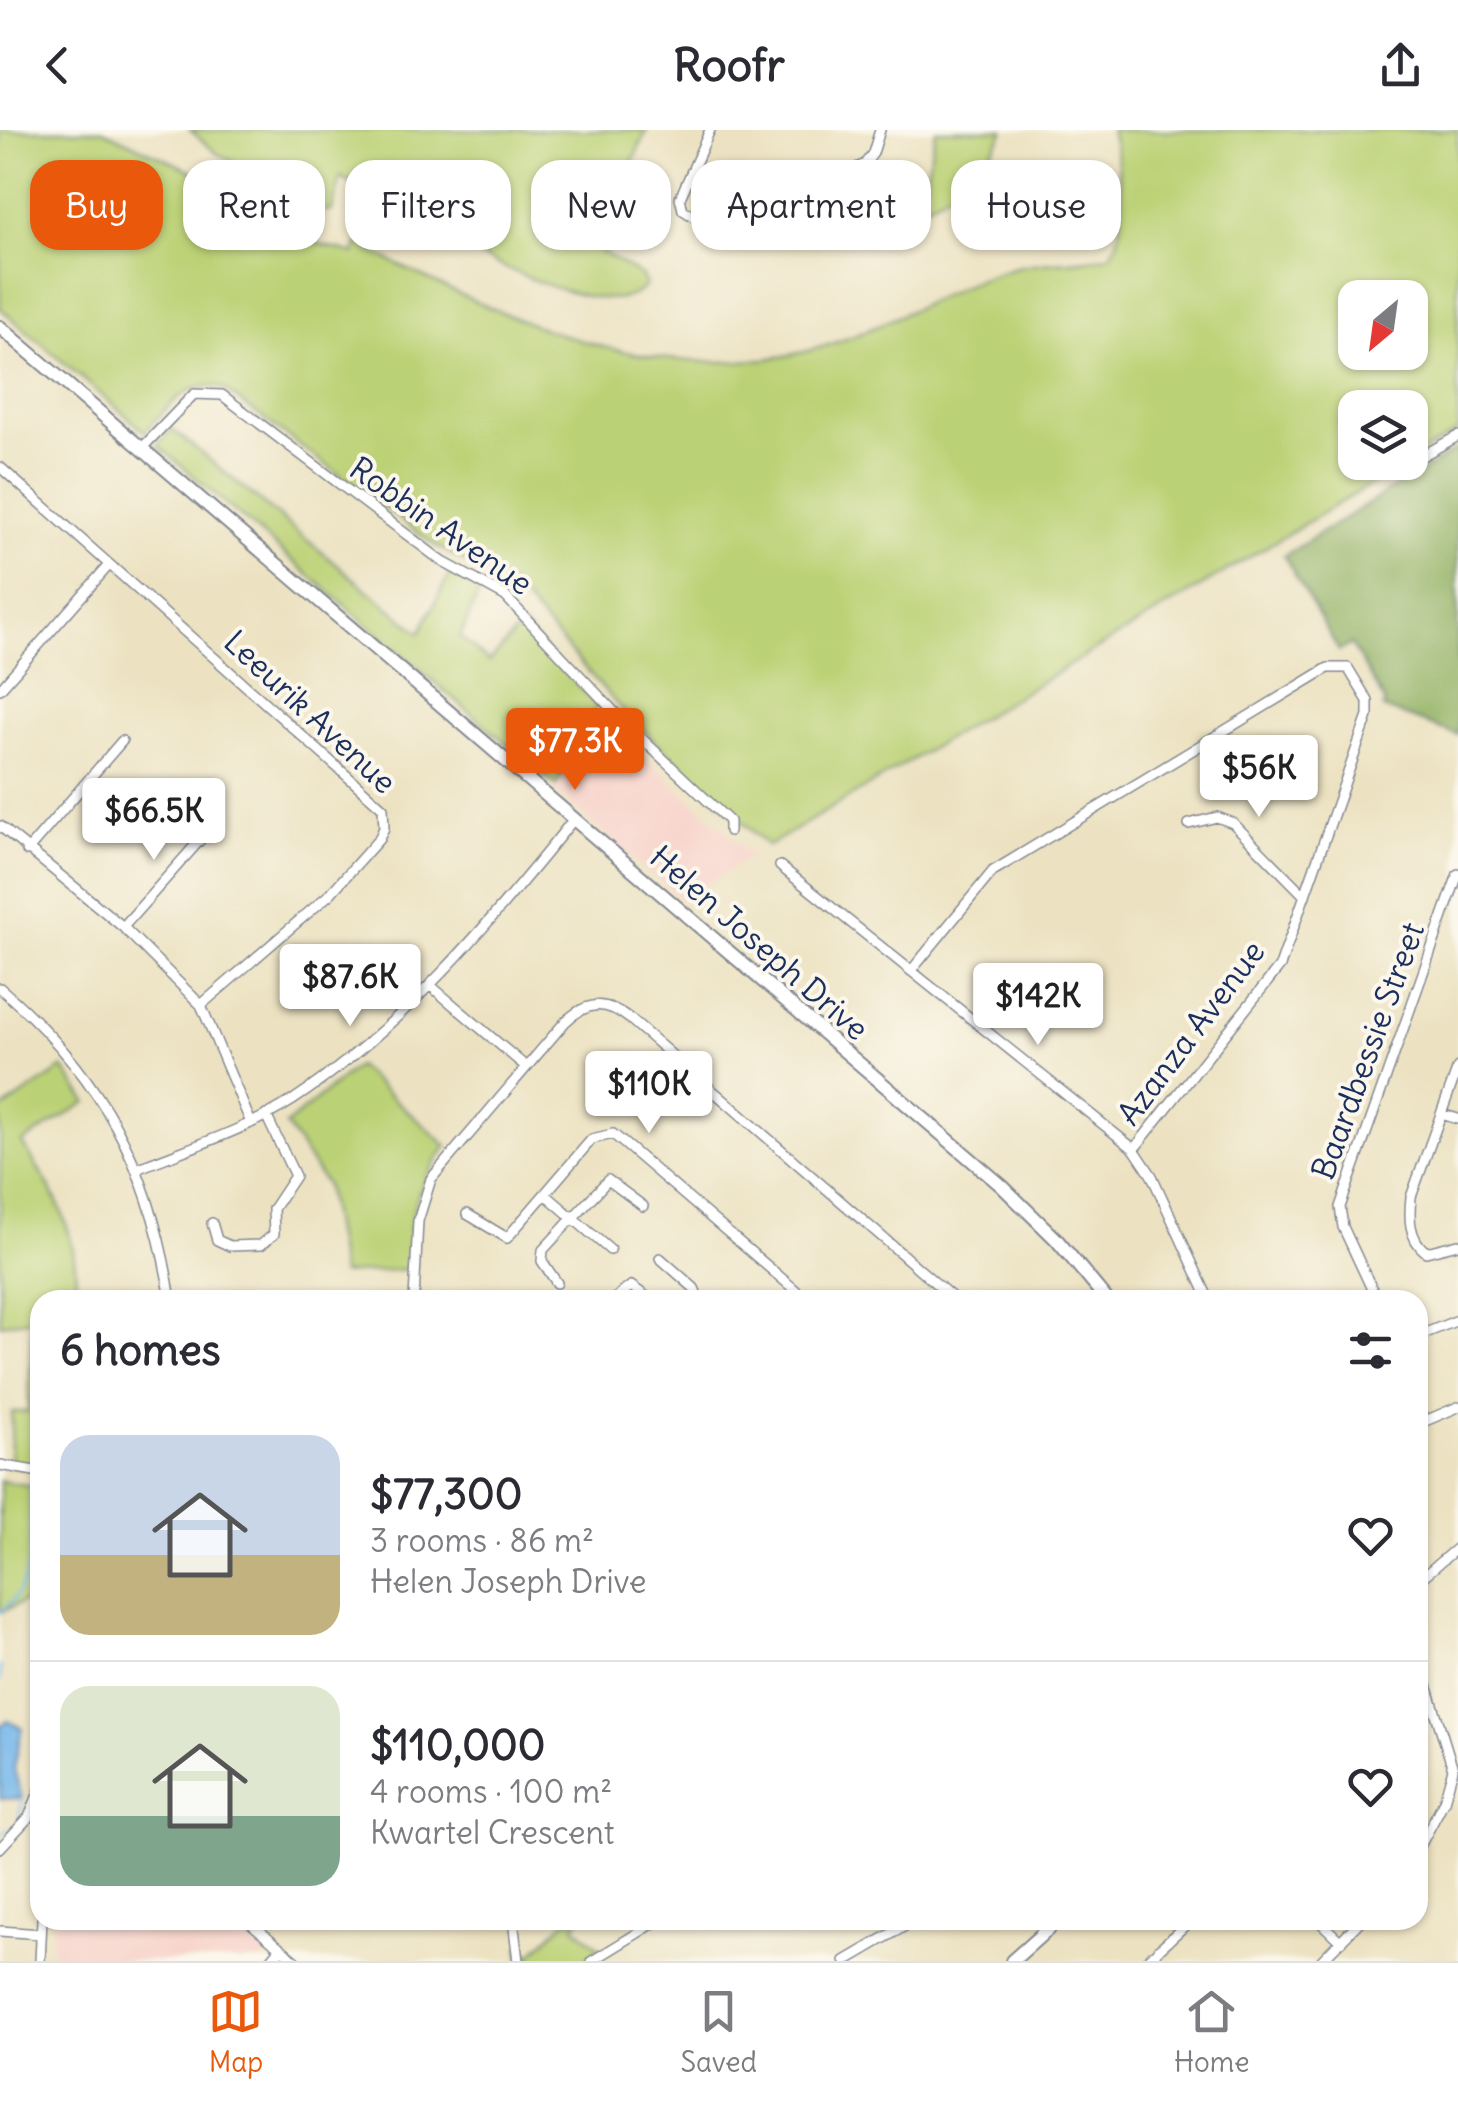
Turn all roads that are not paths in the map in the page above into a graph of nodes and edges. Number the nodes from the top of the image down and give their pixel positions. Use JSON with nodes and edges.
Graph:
{"nodes":[{"id":1,"x":710,"y":130,"type":"edge"},
{"id":2,"x":880,"y":130,"type":"edge"},
{"id":3,"x":0,"y":327,"type":"edge"},
{"id":4,"x":1458,"y":436,"type":"edge"},
{"id":5,"x":141,"y":449,"type":"junction"},
{"id":6,"x":1428,"y":453,"type":"edge"},
{"id":7,"x":0,"y":467,"type":"edge"},
{"id":8,"x":109,"y":564,"type":"junction"},
{"id":9,"x":5,"y":677,"type":"edge"},
{"id":10,"x":0,"y":689,"type":"edge"},
{"id":11,"x":122,"y":742,"type":"dead end"},
{"id":12,"x":573,"y":820,"type":"junction"},
{"id":13,"x":215,"y":823,"type":"dead end"},
{"id":14,"x":1189,"y":824,"type":"dead end"},
{"id":15,"x":0,"y":826,"type":"edge"},
{"id":16,"x":729,"y":831,"type":"dead end"},
{"id":17,"x":27,"y":851,"type":"junction"},
{"id":18,"x":780,"y":866,"type":"dead end"},
{"id":19,"x":1458,"y":874,"type":"edge"},
{"id":20,"x":1450,"y":895,"type":"junction"},
{"id":21,"x":1304,"y":896,"type":"junction"},
{"id":22,"x":1458,"y":904,"type":"edge"},
{"id":23,"x":1458,"y":917,"type":"edge"},
{"id":24,"x":1442,"y":920,"type":"junction"},
{"id":25,"x":123,"y":928,"type":"junction"},
{"id":26,"x":911,"y":971,"type":"junction"},
{"id":27,"x":430,"y":986,"type":"junction"},
{"id":28,"x":0,"y":988,"type":"edge"},
{"id":29,"x":200,"y":1004,"type":"junction"},
{"id":30,"x":524,"y":1066,"type":"junction"},
{"id":31,"x":1458,"y":1068,"type":"edge"},
{"id":32,"x":1442,"y":1114,"type":"junction"},
{"id":33,"x":266,"y":1115,"type":"junction"},
{"id":34,"x":1458,"y":1119,"type":"edge"},
{"id":35,"x":251,"y":1123,"type":"junction"},
{"id":36,"x":1134,"y":1149,"type":"junction"},
{"id":37,"x":139,"y":1168,"type":"junction"},
{"id":38,"x":545,"y":1194,"type":"junction"},
{"id":39,"x":643,"y":1206,"type":"dead end"},
{"id":40,"x":468,"y":1214,"type":"dead end"},
{"id":41,"x":572,"y":1218,"type":"junction"},
{"id":42,"x":212,"y":1222,"type":"dead end"},
{"id":43,"x":1458,"y":1244,"type":"edge"},
{"id":44,"x":610,"y":1250,"type":"dead end"},
{"id":45,"x":660,"y":1258,"type":"dead end"},
{"id":46,"x":557,"y":1283,"type":"dead end"},
{"id":47,"x":170,"y":1290,"type":"edge"},
{"id":48,"x":415,"y":1290,"type":"edge"},
{"id":49,"x":695,"y":1290,"type":"edge"},
{"id":50,"x":796,"y":1290,"type":"edge"},
{"id":51,"x":943,"y":1290,"type":"edge"},
{"id":52,"x":1099,"y":1290,"type":"edge"},
{"id":53,"x":1204,"y":1290,"type":"edge"},
{"id":54,"x":1372,"y":1290,"type":"edge"},
{"id":55,"x":1458,"y":1320,"type":"edge"},
{"id":56,"x":1428,"y":1332,"type":"edge"},
{"id":57,"x":1458,"y":1407,"type":"edge"},
{"id":58,"x":1428,"y":1420,"type":"edge"},
{"id":59,"x":0,"y":1465,"type":"edge"},
{"id":60,"x":30,"y":1470,"type":"edge"},
{"id":61,"x":1458,"y":1547,"type":"edge"},
{"id":62,"x":1428,"y":1572,"type":"edge"},
{"id":63,"x":1428,"y":1686,"type":"edge"},
{"id":64,"x":1456,"y":1770,"type":"edge"},
{"id":65,"x":30,"y":1815,"type":"edge"},
{"id":66,"x":1428,"y":1831,"type":"edge"},
{"id":67,"x":0,"y":1848,"type":"edge"},
{"id":68,"x":42,"y":1930,"type":"edge"},
{"id":69,"x":259,"y":1930,"type":"edge"},
{"id":70,"x":513,"y":1930,"type":"edge"},
{"id":71,"x":643,"y":1930,"type":"edge"},
{"id":72,"x":898,"y":1930,"type":"edge"},
{"id":73,"x":1047,"y":1930,"type":"edge"},
{"id":74,"x":1180,"y":1930,"type":"edge"},
{"id":75,"x":1328,"y":1930,"type":"edge"},
{"id":76,"x":1352,"y":1930,"type":"edge"},
{"id":77,"x":0,"y":1931,"type":"edge"},
{"id":78,"x":42,"y":1934,"type":"junction"},
{"id":79,"x":1341,"y":1942,"type":"junction"},
{"id":80,"x":281,"y":1948,"type":"junction"},
{"id":81,"x":40,"y":1961,"type":"edge"},
{"id":82,"x":270,"y":1961,"type":"edge"},
{"id":83,"x":296,"y":1961,"type":"edge"},
{"id":84,"x":518,"y":1961,"type":"edge"},
{"id":85,"x":592,"y":1961,"type":"edge"},
{"id":86,"x":845,"y":1961,"type":"edge"},
{"id":87,"x":1012,"y":1961,"type":"edge"},
{"id":88,"x":1146,"y":1961,"type":"edge"},
{"id":89,"x":1321,"y":1961,"type":"edge"}],
"edges":[{"from":1,"to":2,"type":"street"},
{"from":3,"to":5,"type":"street","name":"Helen Joseph Drive"},
{"from":4,"to":6,"type":"street"},
{"from":5,"to":12,"type":"street","name":"Helen Joseph Drive"},
{"from":5,"to":16,"type":"street","name":"Robbin Avenue"},
{"from":7,"to":8,"type":"street","name":"Leeurik Avenue"},
{"from":8,"to":9,"type":"street"},
{"from":8,"to":29,"type":"street","name":"Leeurik Avenue"},
{"from":9,"to":10,"type":"street"},
{"from":11,"to":17,"type":"street"},
{"from":12,"to":27,"type":"street"},
{"from":12,"to":52,"type":"street","name":"Helen Joseph Drive"},
{"from":13,"to":25,"type":"street"},
{"from":14,"to":21,"type":"street"},
{"from":15,"to":17,"type":"street"},
{"from":17,"to":25,"type":"street"},
{"from":18,"to":26,"type":"street"},
{"from":19,"to":20,"type":"street","name":"Baardbessie Street"},
{"from":20,"to":22,"type":"street"},
{"from":20,"to":24,"type":"street","name":"Baardbessie Street"},
{"from":21,"to":26,"type":"street","name":"Azanza Avenue"},
{"from":21,"to":36,"type":"street","name":"Azanza Avenue"},
{"from":23,"to":24,"type":"street"},
{"from":24,"to":54,"type":"street","name":"Baardbessie Street"},
{"from":25,"to":29,"type":"street"},
{"from":26,"to":36,"type":"street"},
{"from":27,"to":30,"type":"street"},
{"from":27,"to":33,"type":"street"},
{"from":28,"to":37,"type":"street"},
{"from":29,"to":35,"type":"street"},
{"from":30,"to":48,"type":"street"},
{"from":30,"to":51,"type":"street"},
{"from":31,"to":32,"type":"street"},
{"from":32,"to":34,"type":"street"},
{"from":32,"to":43,"type":"street"},
{"from":33,"to":35,"type":"street"},
{"from":33,"to":42,"type":"street"},
{"from":35,"to":37,"type":"street"},
{"from":36,"to":53,"type":"street"},
{"from":37,"to":47,"type":"street"},
{"from":38,"to":40,"type":"street"},
{"from":38,"to":41,"type":"street"},
{"from":38,"to":50,"type":"street"},
{"from":39,"to":41,"type":"street"},
{"from":41,"to":44,"type":"street"},
{"from":41,"to":46,"type":"street"},
{"from":45,"to":49,"type":"street"},
{"from":55,"to":56,"type":"street"},
{"from":57,"to":58,"type":"street"},
{"from":59,"to":60,"type":"street"},
{"from":61,"to":62,"type":"street"},
{"from":63,"to":64,"type":"street"},
{"from":64,"to":66,"type":"street"},
{"from":65,"to":67,"type":"street"},
{"from":68,"to":78,"type":"street"},
{"from":69,"to":80,"type":"street"},
{"from":70,"to":84,"type":"street"},
{"from":71,"to":85,"type":"street"},
{"from":72,"to":86,"type":"street"},
{"from":73,"to":87,"type":"street"},
{"from":74,"to":88,"type":"street"},
{"from":75,"to":79,"type":"street"},
{"from":76,"to":79,"type":"street"},
{"from":77,"to":78,"type":"street"},
{"from":78,"to":81,"type":"street"},
{"from":79,"to":89,"type":"street"},
{"from":80,"to":82,"type":"street"},
{"from":80,"to":83,"type":"street"}]}
